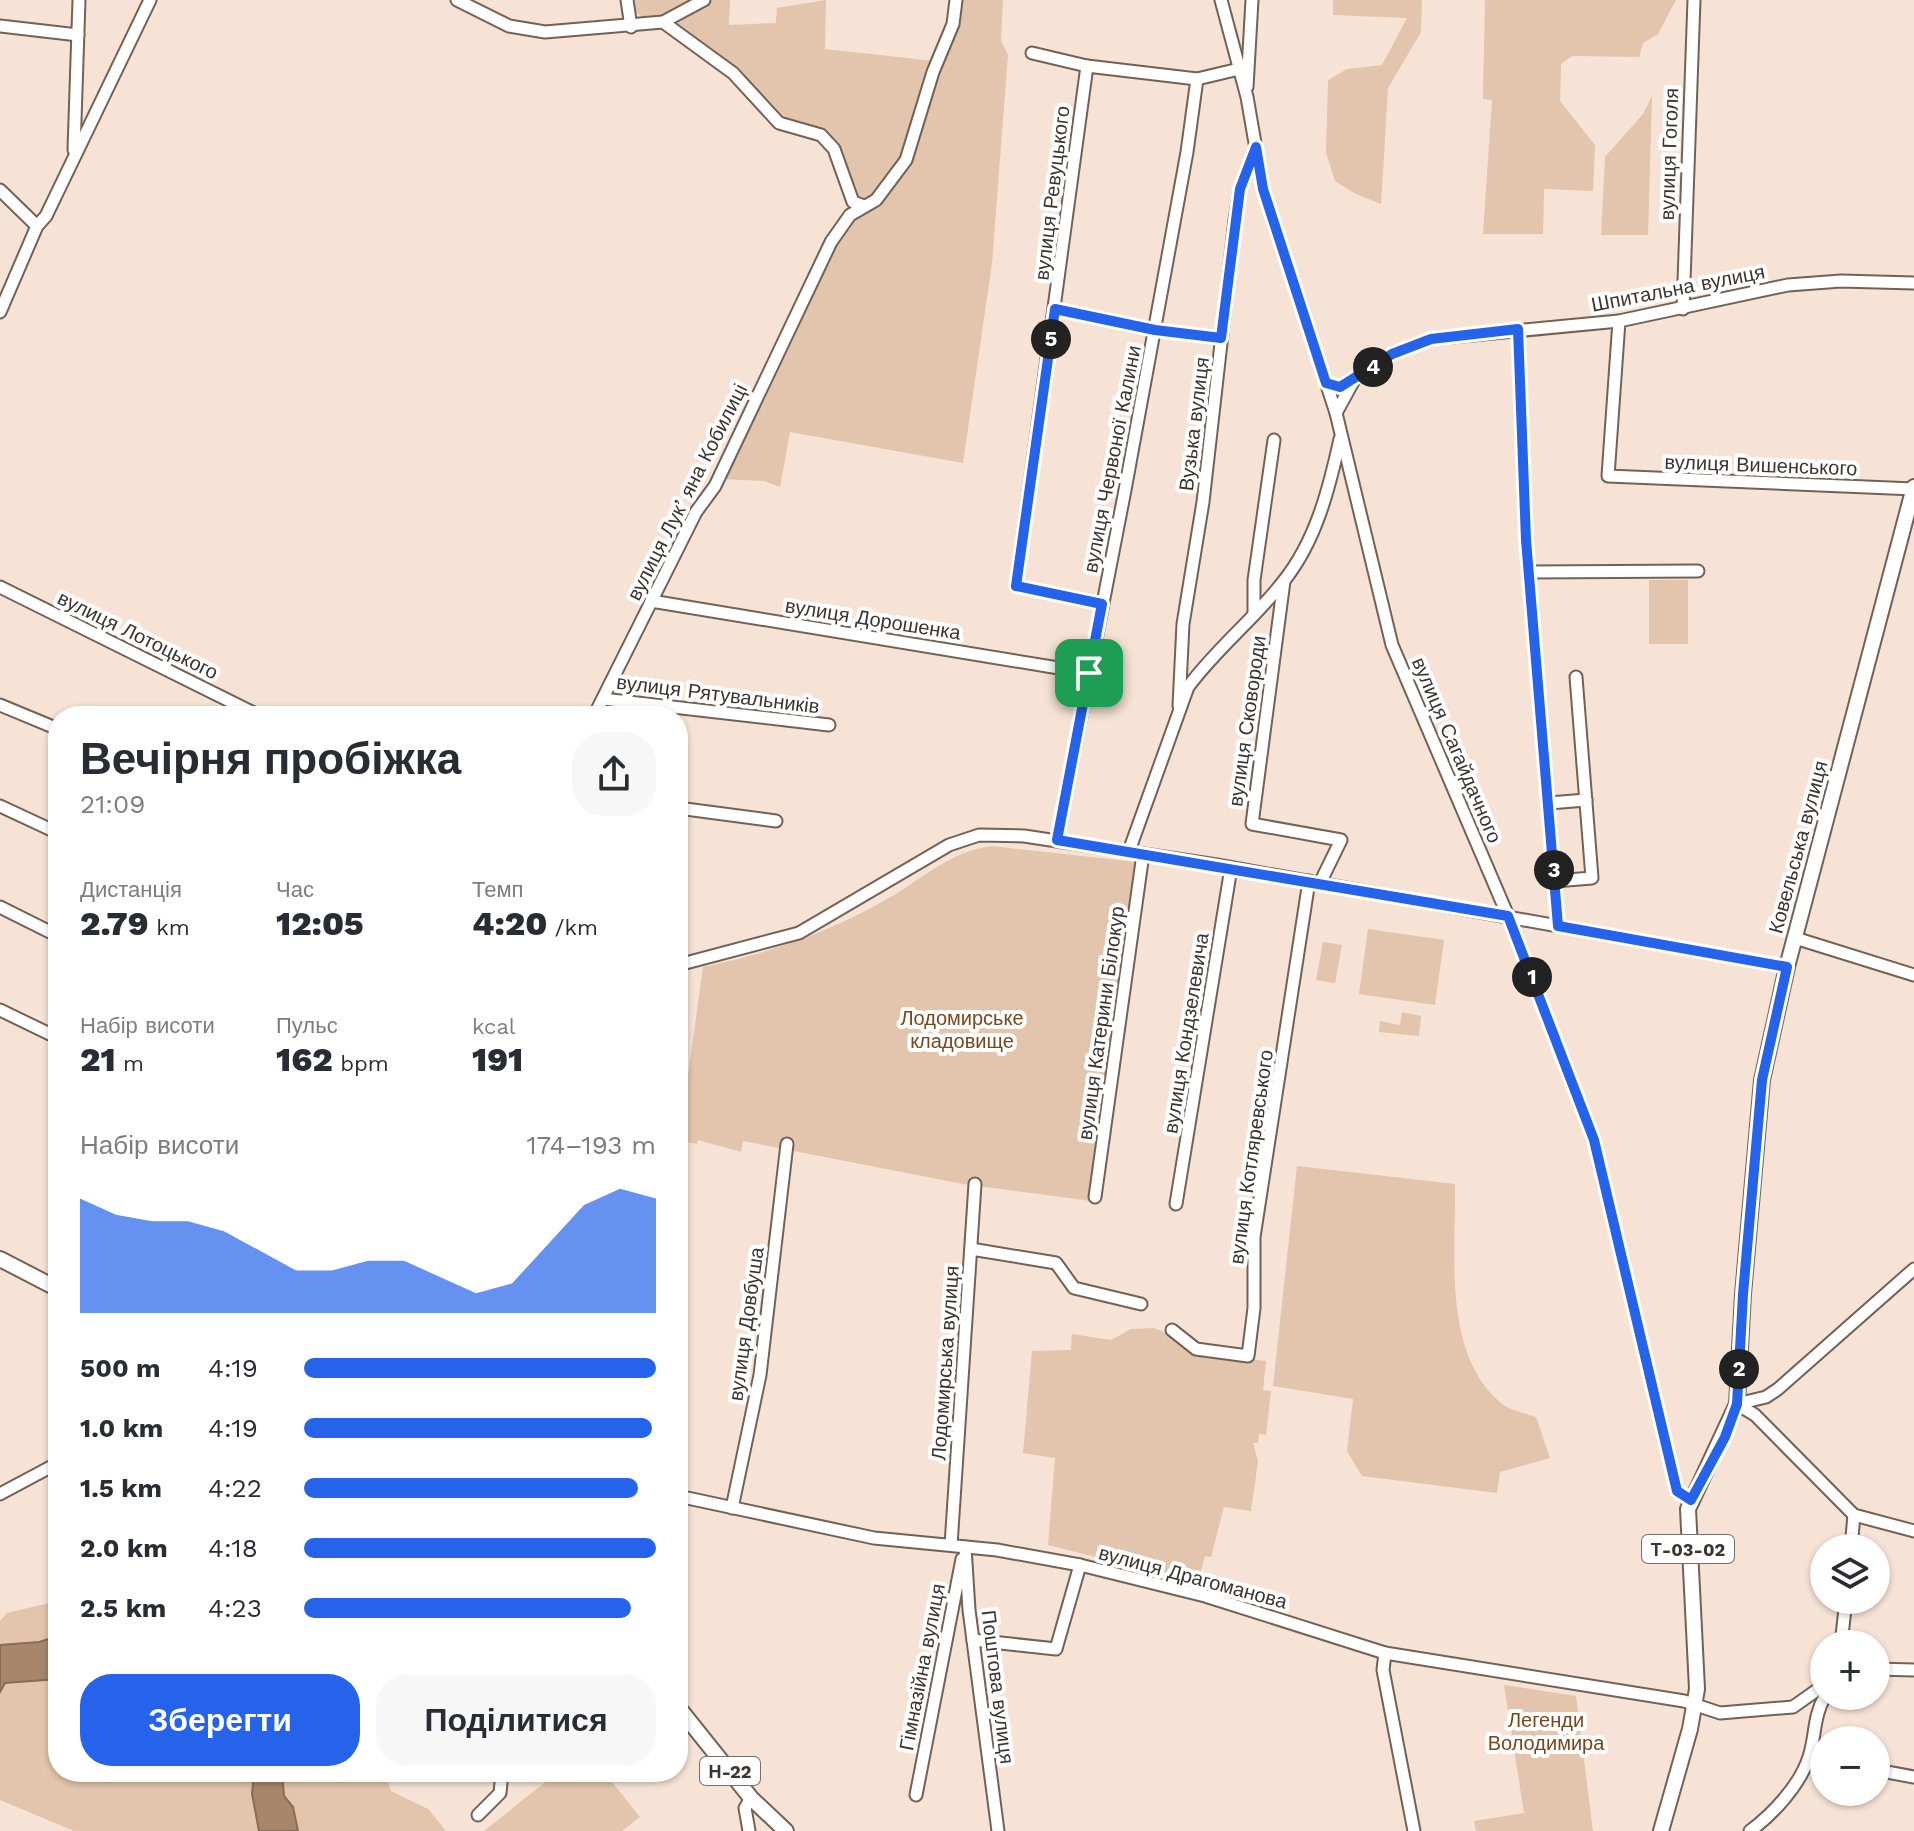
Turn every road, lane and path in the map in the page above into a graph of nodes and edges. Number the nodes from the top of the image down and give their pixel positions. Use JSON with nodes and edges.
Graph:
{"nodes":[{"id":1,"x":79,"y":0,"type":"edge"},
{"id":2,"x":150,"y":0,"type":"edge"},
{"id":3,"x":457,"y":0,"type":"edge"},
{"id":4,"x":627,"y":0,"type":"edge"},
{"id":5,"x":704,"y":0,"type":"edge"},
{"id":6,"x":956,"y":0,"type":"edge"},
{"id":7,"x":1221,"y":0,"type":"edge"},
{"id":8,"x":1252,"y":0,"type":"edge"},
{"id":9,"x":1694,"y":0,"type":"edge"},
{"id":10,"x":663,"y":22,"type":"junction"},
{"id":11,"x":0,"y":26,"type":"edge"},
{"id":12,"x":631,"y":27,"type":"junction"},
{"id":13,"x":78,"y":35,"type":"junction"},
{"id":14,"x":1232,"y":36,"type":"junction"},
{"id":15,"x":1250,"y":40,"type":"junction"},
{"id":16,"x":1032,"y":53,"type":"dead end"},
{"id":17,"x":1087,"y":66,"type":"junction"},
{"id":18,"x":1239,"y":69,"type":"junction"},
{"id":19,"x":1197,"y":79,"type":"junction"},
{"id":20,"x":75,"y":93,"type":"junction"},
{"id":21,"x":1247,"y":97,"type":"junction"},
{"id":22,"x":102,"y":104,"type":"junction"},
{"id":23,"x":1256,"y":147,"type":"junction"},
{"id":24,"x":74,"y":155,"type":"junction"},
{"id":25,"x":0,"y":190,"type":"edge"},
{"id":26,"x":864,"y":206,"type":"junction"},
{"id":27,"x":37,"y":226,"type":"junction"},
{"id":28,"x":1914,"y":283,"type":"edge"},
{"id":29,"x":1055,"y":309,"type":"junction"},
{"id":30,"x":1683,"y":309,"type":"junction"},
{"id":31,"x":0,"y":312,"type":"edge"},
{"id":32,"x":1619,"y":321,"type":"junction"},
{"id":33,"x":1518,"y":329,"type":"junction"},
{"id":34,"x":1155,"y":330,"type":"junction"},
{"id":35,"x":1221,"y":338,"type":"junction"},
{"id":36,"x":1354,"y":380,"type":"junction"},
{"id":37,"x":1326,"y":383,"type":"junction"},
{"id":38,"x":1336,"y":413,"type":"junction"},
{"id":39,"x":1341,"y":436,"type":"junction"},
{"id":40,"x":1274,"y":440,"type":"dead end"},
{"id":41,"x":1914,"y":488,"type":"edge"},
{"id":42,"x":1909,"y":525,"type":"edge"},
{"id":43,"x":1698,"y":571,"type":"dead end"},
{"id":44,"x":1531,"y":572,"type":"junction"},
{"id":45,"x":1284,"y":581,"type":"junction"},
{"id":46,"x":0,"y":587,"type":"edge"},
{"id":47,"x":651,"y":601,"type":"junction"},
{"id":48,"x":1102,"y":604,"type":"junction"},
{"id":49,"x":1254,"y":614,"type":"junction"},
{"id":50,"x":1089,"y":673,"type":"junction"},
{"id":51,"x":1576,"y":677,"type":"dead end"},
{"id":52,"x":603,"y":699,"type":"junction"},
{"id":53,"x":0,"y":705,"type":"edge"},
{"id":54,"x":240,"y":706,"type":"edge"},
{"id":55,"x":599,"y":706,"type":"edge"},
{"id":56,"x":664,"y":706,"type":"edge"},
{"id":57,"x":1179,"y":706,"type":"junction"},
{"id":58,"x":688,"y":709,"type":"edge"},
{"id":59,"x":48,"y":725,"type":"edge"},
{"id":60,"x":829,"y":725,"type":"dead end"},
{"id":61,"x":1586,"y":800,"type":"junction"},
{"id":62,"x":1549,"y":803,"type":"junction"},
{"id":63,"x":0,"y":806,"type":"edge"},
{"id":64,"x":688,"y":809,"type":"edge"},
{"id":65,"x":776,"y":821,"type":"dead end"},
{"id":66,"x":48,"y":828,"type":"edge"},
{"id":67,"x":1057,"y":840,"type":"junction"},
{"id":68,"x":1129,"y":851,"type":"junction"},
{"id":69,"x":1143,"y":854,"type":"junction"},
{"id":70,"x":1231,"y":868,"type":"junction"},
{"id":71,"x":1555,"y":881,"type":"junction"},
{"id":72,"x":1314,"y":882,"type":"junction"},
{"id":73,"x":0,"y":907,"type":"edge"},
{"id":74,"x":1508,"y":916,"type":"junction"},
{"id":75,"x":1558,"y":926,"type":"junction"},
{"id":76,"x":48,"y":931,"type":"edge"},
{"id":77,"x":1795,"y":938,"type":"junction"},
{"id":78,"x":688,"y":962,"type":"edge"},
{"id":79,"x":1787,"y":967,"type":"junction"},
{"id":80,"x":1914,"y":975,"type":"edge"},
{"id":81,"x":0,"y":1010,"type":"edge"},
{"id":82,"x":48,"y":1033,"type":"edge"},
{"id":83,"x":787,"y":1144,"type":"dead end"},
{"id":84,"x":975,"y":1184,"type":"dead end"},
{"id":85,"x":1095,"y":1197,"type":"dead end"},
{"id":86,"x":1176,"y":1204,"type":"dead end"},
{"id":87,"x":971,"y":1249,"type":"junction"},
{"id":88,"x":0,"y":1259,"type":"edge"},
{"id":89,"x":1914,"y":1269,"type":"edge"},
{"id":90,"x":48,"y":1284,"type":"edge"},
{"id":91,"x":1141,"y":1304,"type":"dead end"},
{"id":92,"x":1172,"y":1330,"type":"dead end"},
{"id":93,"x":1737,"y":1404,"type":"junction"},
{"id":94,"x":48,"y":1468,"type":"edge"},
{"id":95,"x":0,"y":1494,"type":"edge"},
{"id":96,"x":688,"y":1498,"type":"edge"},
{"id":97,"x":1691,"y":1500,"type":"junction"},
{"id":98,"x":732,"y":1508,"type":"junction"},
{"id":99,"x":1854,"y":1515,"type":"junction"},
{"id":100,"x":1914,"y":1531,"type":"edge"},
{"id":101,"x":1852,"y":1534,"type":"edge"},
{"id":102,"x":951,"y":1545,"type":"junction"},
{"id":103,"x":965,"y":1547,"type":"junction"},
{"id":104,"x":1080,"y":1565,"type":"junction"},
{"id":105,"x":973,"y":1640,"type":"junction"},
{"id":106,"x":1385,"y":1653,"type":"junction"},
{"id":107,"x":1890,"y":1669,"type":"edge"},
{"id":108,"x":1914,"y":1670,"type":"edge"},
{"id":109,"x":1810,"y":1695,"type":"edge"},
{"id":110,"x":1695,"y":1704,"type":"junction"},
{"id":111,"x":1793,"y":1707,"type":"junction"},
{"id":112,"x":1817,"y":1710,"type":"edge"},
{"id":113,"x":1815,"y":1713,"type":"junction"},
{"id":114,"x":688,"y":1719,"type":"edge"},
{"id":115,"x":1809,"y":1758,"type":"joint"},
{"id":116,"x":1890,"y":1773,"type":"edge"},
{"id":117,"x":1914,"y":1777,"type":"edge"},
{"id":118,"x":501,"y":1782,"type":"edge"},
{"id":119,"x":916,"y":1795,"type":"dead end"},
{"id":120,"x":751,"y":1798,"type":"junction"},
{"id":121,"x":478,"y":1815,"type":"dead end"},
{"id":122,"x":749,"y":1831,"type":"edge"},
{"id":123,"x":786,"y":1831,"type":"edge"},
{"id":124,"x":998,"y":1831,"type":"edge"},
{"id":125,"x":1414,"y":1831,"type":"edge"},
{"id":126,"x":1661,"y":1831,"type":"edge"},
{"id":127,"x":1750,"y":1831,"type":"edge"}],
"edges":[{"from":1,"to":13,"type":"street"},
{"from":2,"to":22,"type":"street"},
{"from":3,"to":12,"type":"street"},
{"from":4,"to":12,"type":"street"},
{"from":5,"to":10,"type":"street"},
{"from":6,"to":26,"type":"street","name":"вулиця Лукʼяна Кобилиці"},
{"from":7,"to":14,"type":"street","name":"вулиця Сагайдачного"},
{"from":8,"to":15,"type":"street"},
{"from":9,"to":30,"type":"street","name":"вулиця Гоголя"},
{"from":10,"to":12,"type":"street"},
{"from":10,"to":26,"type":"street"},
{"from":11,"to":13,"type":"street"},
{"from":13,"to":20,"type":"street"},
{"from":14,"to":15,"type":"street"},
{"from":14,"to":18,"type":"street","name":"вулиця Сагайдачного"},
{"from":15,"to":21,"type":"street"},
{"from":16,"to":17,"type":"street"},
{"from":17,"to":19,"type":"street"},
{"from":17,"to":29,"type":"street","name":"вулиця Ревуцького"},
{"from":18,"to":19,"type":"street"},
{"from":18,"to":21,"type":"street","name":"вулиця Сагайдачного"},
{"from":19,"to":34,"type":"street","name":"вулиця Червоної Калини"},
{"from":20,"to":22,"type":"street"},
{"from":20,"to":24,"type":"street"},
{"from":21,"to":23,"type":"street","name":"вулиця Сагайдачного"},
{"from":22,"to":24,"type":"street"},
{"from":23,"to":35,"type":"street","name":"Вузька вулиця"},
{"from":23,"to":37,"type":"street","name":"вулиця Сагайдачного"},
{"from":24,"to":27,"type":"street"},
{"from":25,"to":27,"type":"street"},
{"from":26,"to":47,"type":"street","name":"вулиця Лукʼяна Кобилиці"},
{"from":27,"to":31,"type":"street"},
{"from":28,"to":30,"type":"street","name":"Шпитальна вулиця"},
{"from":29,"to":34,"type":"street"},
{"from":29,"to":48,"type":"street","name":"вулиця Ревуцького"},
{"from":30,"to":32,"type":"street","name":"Шпитальна вулиця"},
{"from":32,"to":33,"type":"street","name":"Шпитальна вулиця"},
{"from":32,"to":41,"type":"street","name":"вулиця Вишенського"},
{"from":33,"to":36,"type":"street","name":"Шпитальна вулиця"},
{"from":33,"to":44,"type":"street"},
{"from":34,"to":35,"type":"street"},
{"from":34,"to":48,"type":"street","name":"вулиця Червоної Калини"},
{"from":35,"to":57,"type":"street","name":"Вузька вулиця"},
{"from":36,"to":37,"type":"street"},
{"from":36,"to":38,"type":"street","name":"Шпитальна вулиця"},
{"from":37,"to":38,"type":"street","name":"вулиця Сагайдачного"},
{"from":38,"to":39,"type":"street","name":"вулиця Сагайдачного"},
{"from":39,"to":45,"type":"street"},
{"from":39,"to":74,"type":"street","name":"вулиця Сагайдачного"},
{"from":40,"to":49,"type":"street"},
{"from":41,"to":42,"type":"main road","name":"Ковельська вулиця","number":"Т-03-02"},
{"from":42,"to":77,"type":"main road","name":"Ковельська вулиця","number":"Т-03-02"},
{"from":43,"to":44,"type":"street"},
{"from":44,"to":62,"type":"street"},
{"from":45,"to":49,"type":"street"},
{"from":45,"to":72,"type":"street","name":"вулиця Сковороди"},
{"from":46,"to":54,"type":"street","name":"вулиця Лотоцького"},
{"from":47,"to":50,"type":"street","name":"вулиця Дорошенка"},
{"from":47,"to":52,"type":"street","name":"вулиця Лукʼяна Кобилиці"},
{"from":48,"to":50,"type":"street","name":"вулиця Червоної Калини"},
{"from":49,"to":57,"type":"street"},
{"from":50,"to":67,"type":"street","name":"вулиця Червоної Калини"},
{"from":51,"to":61,"type":"street"},
{"from":52,"to":55,"type":"street","name":"вулиця Лукʼяна Кобилиці"},
{"from":52,"to":56,"type":"street","name":"вулиця Рятувальників"},
{"from":53,"to":59,"type":"street"},
{"from":57,"to":68,"type":"street"},
{"from":58,"to":60,"type":"street","name":"вулиця Рятувальників"},
{"from":61,"to":62,"type":"street"},
{"from":61,"to":71,"type":"street"},
{"from":62,"to":71,"type":"street"},
{"from":63,"to":66,"type":"street"},
{"from":64,"to":65,"type":"street"},
{"from":67,"to":68,"type":"street"},
{"from":67,"to":78,"type":"street"},
{"from":68,"to":69,"type":"street"},
{"from":69,"to":70,"type":"street"},
{"from":69,"to":85,"type":"street","name":"вулиця Катерини Білокур"},
{"from":70,"to":72,"type":"street"},
{"from":70,"to":86,"type":"street","name":"вулиця Кондзелевича"},
{"from":71,"to":75,"type":"street"},
{"from":72,"to":74,"type":"street"},
{"from":72,"to":92,"type":"street","name":"вулиця Котляревського"},
{"from":73,"to":76,"type":"street"},
{"from":74,"to":75,"type":"street"},
{"from":74,"to":97,"type":"street","name":"вулиця Сагайдачного"},
{"from":75,"to":79,"type":"street"},
{"from":77,"to":79,"type":"main road","name":"Ковельська вулиця","number":"Т-03-02"},
{"from":77,"to":80,"type":"street"},
{"from":79,"to":93,"type":"main road","name":"Ковельська вулиця","number":"Т-03-02"},
{"from":81,"to":82,"type":"street"},
{"from":83,"to":98,"type":"street","name":"вулиця Довбуша"},
{"from":84,"to":87,"type":"street","name":"Лодомирська вулиця"},
{"from":87,"to":91,"type":"street"},
{"from":87,"to":102,"type":"street","name":"Лодомирська вулиця"},
{"from":88,"to":90,"type":"main road"},
{"from":89,"to":93,"type":"street"},
{"from":93,"to":97,"type":"main road","name":"Ковельська вулиця","number":"Т-03-02"},
{"from":93,"to":99,"type":"street"},
{"from":94,"to":95,"type":"street"},
{"from":96,"to":98,"type":"street","name":"вулиця Драгоманова"},
{"from":97,"to":110,"type":"main road","name":"Ковельська вулиця","number":"Т-03-02"},
{"from":98,"to":102,"type":"street","name":"вулиця Драгоманова"},
{"from":99,"to":100,"type":"street"},
{"from":99,"to":101,"type":"street"},
{"from":102,"to":103,"type":"street","name":"вулиця Драгоманова"},
{"from":103,"to":104,"type":"street","name":"вулиця Драгоманова"},
{"from":103,"to":105,"type":"street","name":"Поштова вулиця"},
{"from":103,"to":119,"type":"street","name":"Гімназійна вулиця"},
{"from":104,"to":105,"type":"street"},
{"from":104,"to":106,"type":"street","name":"вулиця Драгоманова"},
{"from":105,"to":124,"type":"street","name":"Поштова вулиця"},
{"from":106,"to":110,"type":"street","name":"вулиця Драгоманова"},
{"from":106,"to":125,"type":"street"},
{"from":107,"to":108,"type":"street"},
{"from":109,"to":111,"type":"street"},
{"from":110,"to":111,"type":"street","name":"вулиця Драгоманова"},
{"from":110,"to":126,"type":"main road","name":"Ковельська вулиця","number":"Т-03-02"},
{"from":111,"to":113,"type":"street"},
{"from":112,"to":113,"type":"street"},
{"from":113,"to":115,"type":"street"},
{"from":114,"to":120,"type":"main road","number":"Н-22"},
{"from":115,"to":127,"type":"street"},
{"from":116,"to":117,"type":"street"},
{"from":118,"to":121,"type":"street"},
{"from":120,"to":122,"type":"street"},
{"from":120,"to":123,"type":"main road","number":"Н-22"}]}
